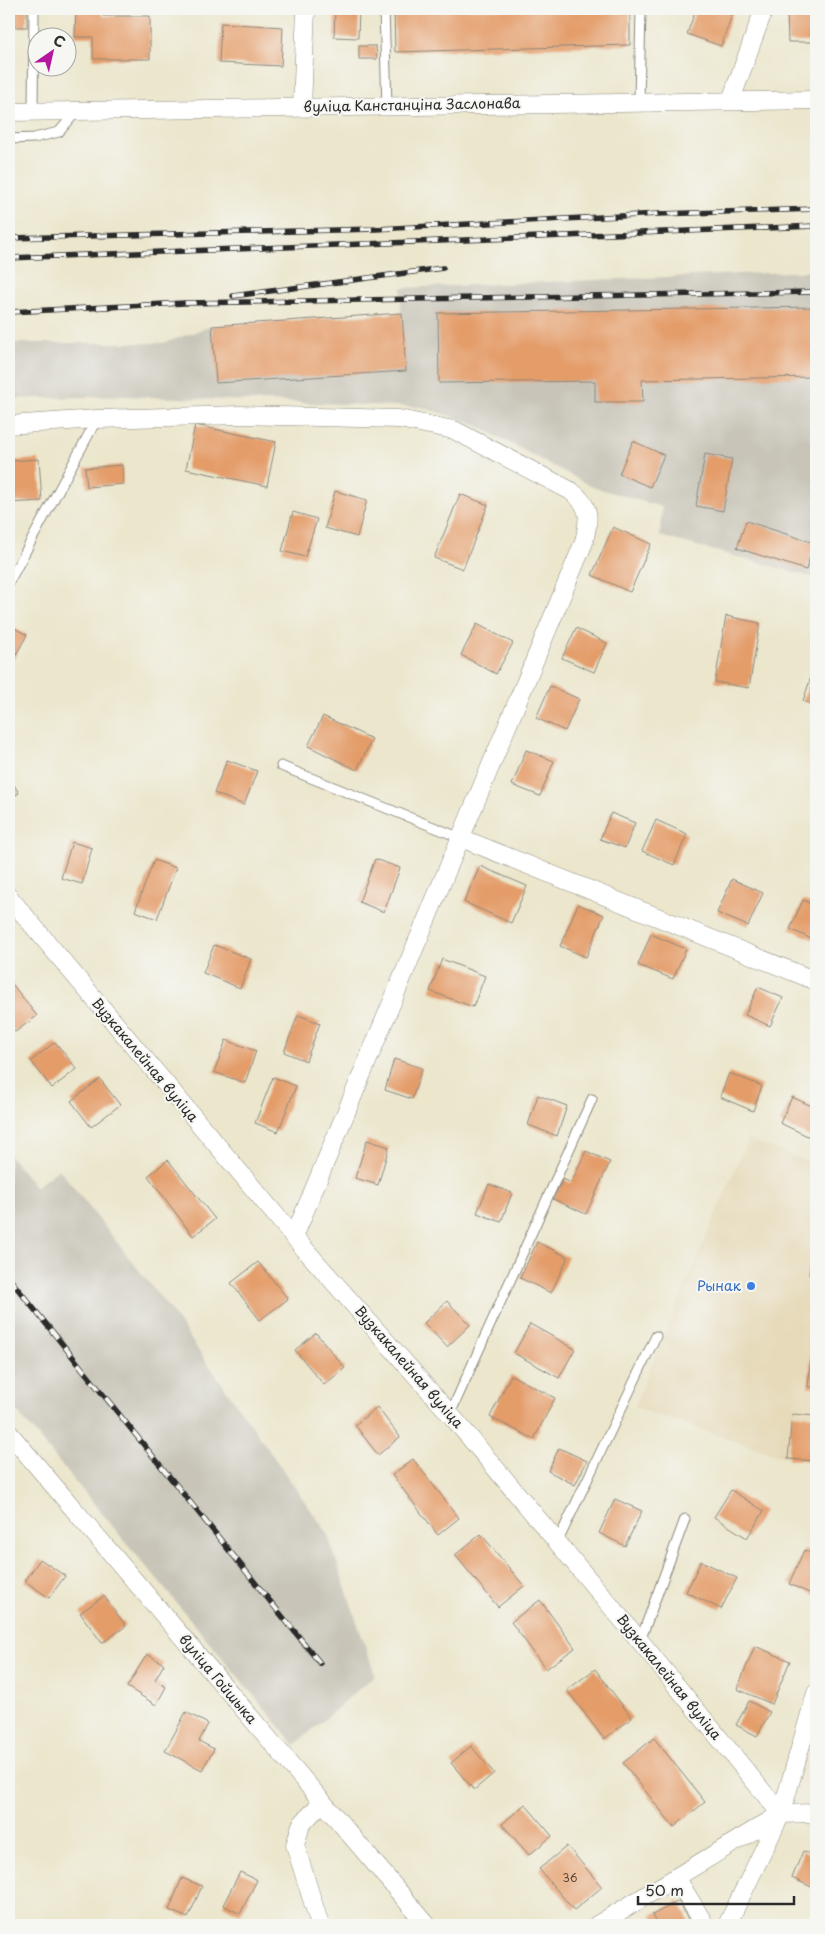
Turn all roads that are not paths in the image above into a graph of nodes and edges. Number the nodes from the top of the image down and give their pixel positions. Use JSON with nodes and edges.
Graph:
{"nodes":[{"id":1,"x":34,"y":9,"type":"edge"},
{"id":2,"x":306,"y":9,"type":"edge"},
{"id":3,"x":384,"y":9,"type":"edge"},
{"id":4,"x":641,"y":9,"type":"edge"},
{"id":5,"x":764,"y":9,"type":"edge"},
{"id":6,"x":732,"y":100,"type":"junction"},
{"id":7,"x":816,"y":100,"type":"edge"},
{"id":8,"x":639,"y":102,"type":"junction"},
{"id":9,"x":387,"y":106,"type":"junction"},
{"id":10,"x":302,"y":107,"type":"junction"},
{"id":11,"x":78,"y":110,"type":"junction"},
{"id":12,"x":33,"y":111,"type":"junction"},
{"id":13,"x":9,"y":112,"type":"edge"},
{"id":14,"x":9,"y":138,"type":"edge"},
{"id":15,"x":97,"y":419,"type":"junction"},
{"id":16,"x":9,"y":425,"type":"edge"},
{"id":17,"x":9,"y":582,"type":"edge"},
{"id":18,"x":281,"y":766,"type":"dead end"},
{"id":19,"x":461,"y":838,"type":"junction"},
{"id":20,"x":9,"y":897,"type":"edge"},
{"id":21,"x":816,"y":981,"type":"edge"},
{"id":22,"x":592,"y":1099,"type":"dead end"},
{"id":23,"x":294,"y":1238,"type":"junction"},
{"id":24,"x":656,"y":1336,"type":"dead end"},
{"id":25,"x":450,"y":1414,"type":"junction"},
{"id":26,"x":9,"y":1433,"type":"edge"},
{"id":27,"x":685,"y":1519,"type":"dead end"},
{"id":28,"x":557,"y":1543,"type":"junction"},
{"id":29,"x":640,"y":1641,"type":"junction"},
{"id":30,"x":816,"y":1693,"type":"edge"},
{"id":31,"x":322,"y":1802,"type":"junction"},
{"id":32,"x":816,"y":1813,"type":"edge"},
{"id":33,"x":780,"y":1814,"type":"junction"},
{"id":34,"x":676,"y":1877,"type":"junction"},
{"id":35,"x":320,"y":1925,"type":"edge"},
{"id":36,"x":428,"y":1925,"type":"edge"},
{"id":37,"x":598,"y":1925,"type":"edge"},
{"id":38,"x":705,"y":1925,"type":"edge"},
{"id":39,"x":727,"y":1925,"type":"edge"}],
"edges":[{"from":1,"to":12,"type":"lane"},
{"from":2,"to":10,"type":"street"},
{"from":3,"to":9,"type":"lane"},
{"from":4,"to":8,"type":"lane"},
{"from":5,"to":6,"type":"street"},
{"from":6,"to":7,"type":"street","name":"вуліца Канстанціна Заслонава"},
{"from":6,"to":8,"type":"street","name":"вуліца Канстанціна Заслонава"},
{"from":8,"to":9,"type":"street","name":"вуліца Канстанціна Заслонава"},
{"from":9,"to":10,"type":"street","name":"вуліца Канстанціна Заслонава"},
{"from":10,"to":11,"type":"street","name":"вуліца Канстанціна Заслонава"},
{"from":11,"to":12,"type":"street","name":"вуліца Канстанціна Заслонава"},
{"from":11,"to":14,"type":"lane"},
{"from":12,"to":13,"type":"street","name":"вуліца Канстанціна Заслонава"},
{"from":15,"to":16,"type":"street"},
{"from":15,"to":17,"type":"lane"},
{"from":15,"to":19,"type":"street"},
{"from":18,"to":19,"type":"lane"},
{"from":19,"to":21,"type":"street"},
{"from":19,"to":23,"type":"street"},
{"from":20,"to":23,"type":"street","name":"Вузкакалейная вуліца"},
{"from":22,"to":25,"type":"lane"},
{"from":23,"to":25,"type":"street","name":"Вузкакалейная вуліца"},
{"from":24,"to":28,"type":"lane"},
{"from":25,"to":28,"type":"street","name":"Вузкакалейная вуліца"},
{"from":26,"to":31,"type":"street","name":"вуліца Гойшыка"},
{"from":27,"to":29,"type":"lane"},
{"from":28,"to":29,"type":"street","name":"Вузкакалейная вуліца"},
{"from":29,"to":33,"type":"street","name":"Вузкакалейная вуліца"},
{"from":30,"to":33,"type":"street"},
{"from":31,"to":35,"type":"street"},
{"from":31,"to":36,"type":"street","name":"вуліца Гойшыка"},
{"from":32,"to":33,"type":"street"},
{"from":33,"to":34,"type":"street"},
{"from":33,"to":39,"type":"street"},
{"from":34,"to":37,"type":"street"},
{"from":34,"to":38,"type":"street"}]}
